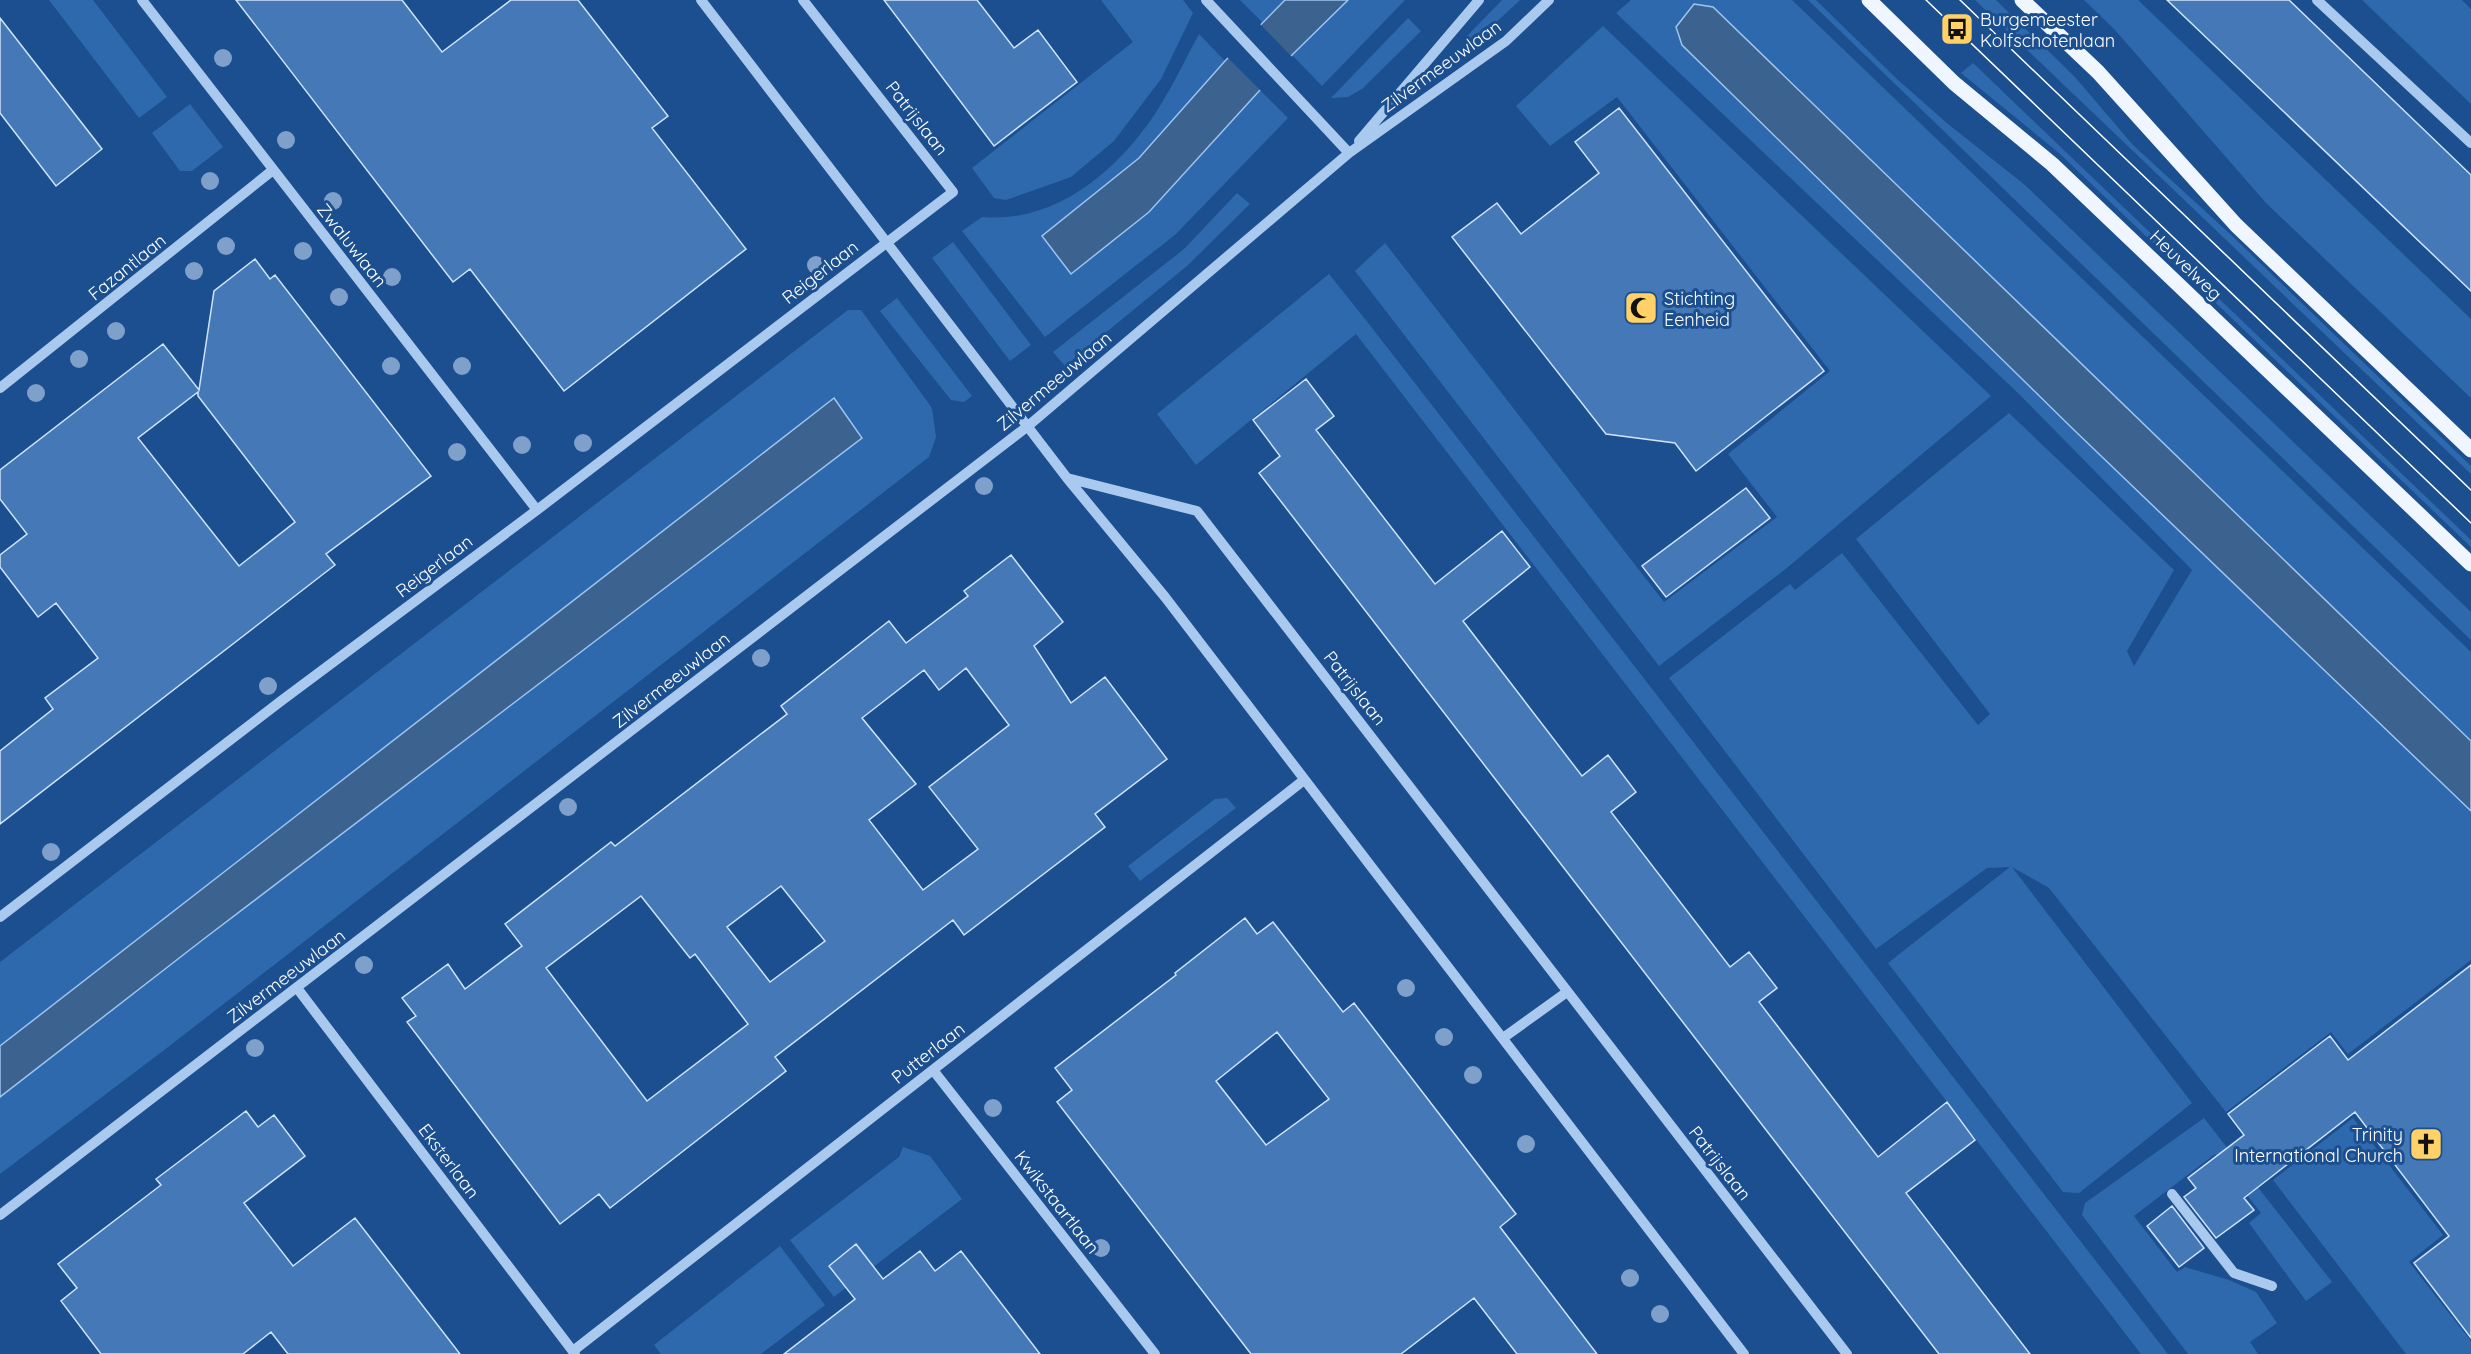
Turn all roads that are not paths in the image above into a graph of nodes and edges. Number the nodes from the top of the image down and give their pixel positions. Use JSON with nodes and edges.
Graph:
{"nodes":[{"id":1,"x":142,"y":0,"type":"edge"},
{"id":2,"x":702,"y":0,"type":"edge"},
{"id":3,"x":803,"y":0,"type":"edge"},
{"id":4,"x":1206,"y":0,"type":"edge"},
{"id":5,"x":1479,"y":0,"type":"edge"},
{"id":6,"x":1549,"y":0,"type":"edge"},
{"id":7,"x":1869,"y":0,"type":"edge"},
{"id":8,"x":2022,"y":0,"type":"edge"},
{"id":9,"x":2317,"y":0,"type":"edge"},
{"id":10,"x":2471,"y":143,"type":"edge"},
{"id":11,"x":1349,"y":153,"type":"junction"},
{"id":12,"x":273,"y":170,"type":"junction"},
{"id":13,"x":887,"y":241,"type":"junction"},
{"id":14,"x":0,"y":388,"type":"edge"},
{"id":15,"x":1028,"y":426,"type":"junction"},
{"id":16,"x":2471,"y":450,"type":"edge"},
{"id":17,"x":1067,"y":478,"type":"junction"},
{"id":18,"x":537,"y":510,"type":"junction"},
{"id":19,"x":2471,"y":564,"type":"edge"},
{"id":20,"x":1304,"y":780,"type":"junction"},
{"id":21,"x":0,"y":917,"type":"edge"},
{"id":22,"x":297,"y":988,"type":"junction"},
{"id":23,"x":1567,"y":992,"type":"junction"},
{"id":24,"x":1503,"y":1038,"type":"junction"},
{"id":25,"x":933,"y":1070,"type":"junction"},
{"id":26,"x":2172,"y":1194,"type":"dead end"},
{"id":27,"x":0,"y":1215,"type":"edge"},
{"id":28,"x":2272,"y":1286,"type":"dead end"},
{"id":29,"x":574,"y":1353,"type":"edge"},
{"id":30,"x":1155,"y":1354,"type":"edge"},
{"id":31,"x":1744,"y":1354,"type":"edge"},
{"id":32,"x":1847,"y":1354,"type":"edge"}],
"edges":[{"from":1,"to":12,"type":"street","name":"Zwaluwlaan"},
{"from":2,"to":13,"type":"street"},
{"from":3,"to":13,"type":"street","name":"Patrijslaan"},
{"from":4,"to":11,"type":"street"},
{"from":5,"to":11,"type":"street","name":"Zilvermeeuwlaan"},
{"from":6,"to":11,"type":"street","name":"Zilvermeeuwlaan"},
{"from":7,"to":19,"type":"main road","name":"Heuvelweg"},
{"from":8,"to":16,"type":"main road"},
{"from":9,"to":10,"type":"street"},
{"from":11,"to":15,"type":"street","name":"Zilvermeeuwlaan"},
{"from":12,"to":14,"type":"street","name":"Fazantlaan"},
{"from":12,"to":18,"type":"street","name":"Zwaluwlaan"},
{"from":13,"to":15,"type":"street"},
{"from":13,"to":18,"type":"street","name":"Reigerlaan"},
{"from":15,"to":17,"type":"street"},
{"from":15,"to":22,"type":"street","name":"Zilvermeeuwlaan"},
{"from":17,"to":20,"type":"street"},
{"from":17,"to":23,"type":"street","name":"Patrijslaan"},
{"from":18,"to":21,"type":"street","name":"Reigerlaan"},
{"from":20,"to":24,"type":"street"},
{"from":20,"to":25,"type":"street","name":"Putterlaan"},
{"from":22,"to":27,"type":"street","name":"Zilvermeeuwlaan"},
{"from":22,"to":29,"type":"street","name":"Eksterlaan"},
{"from":23,"to":24,"type":"street"},
{"from":23,"to":32,"type":"street","name":"Patrijslaan"},
{"from":24,"to":31,"type":"street"},
{"from":25,"to":29,"type":"street","name":"Putterlaan"},
{"from":25,"to":30,"type":"street","name":"Kwikstaartlaan"},
{"from":26,"to":28,"type":"street"}]}
